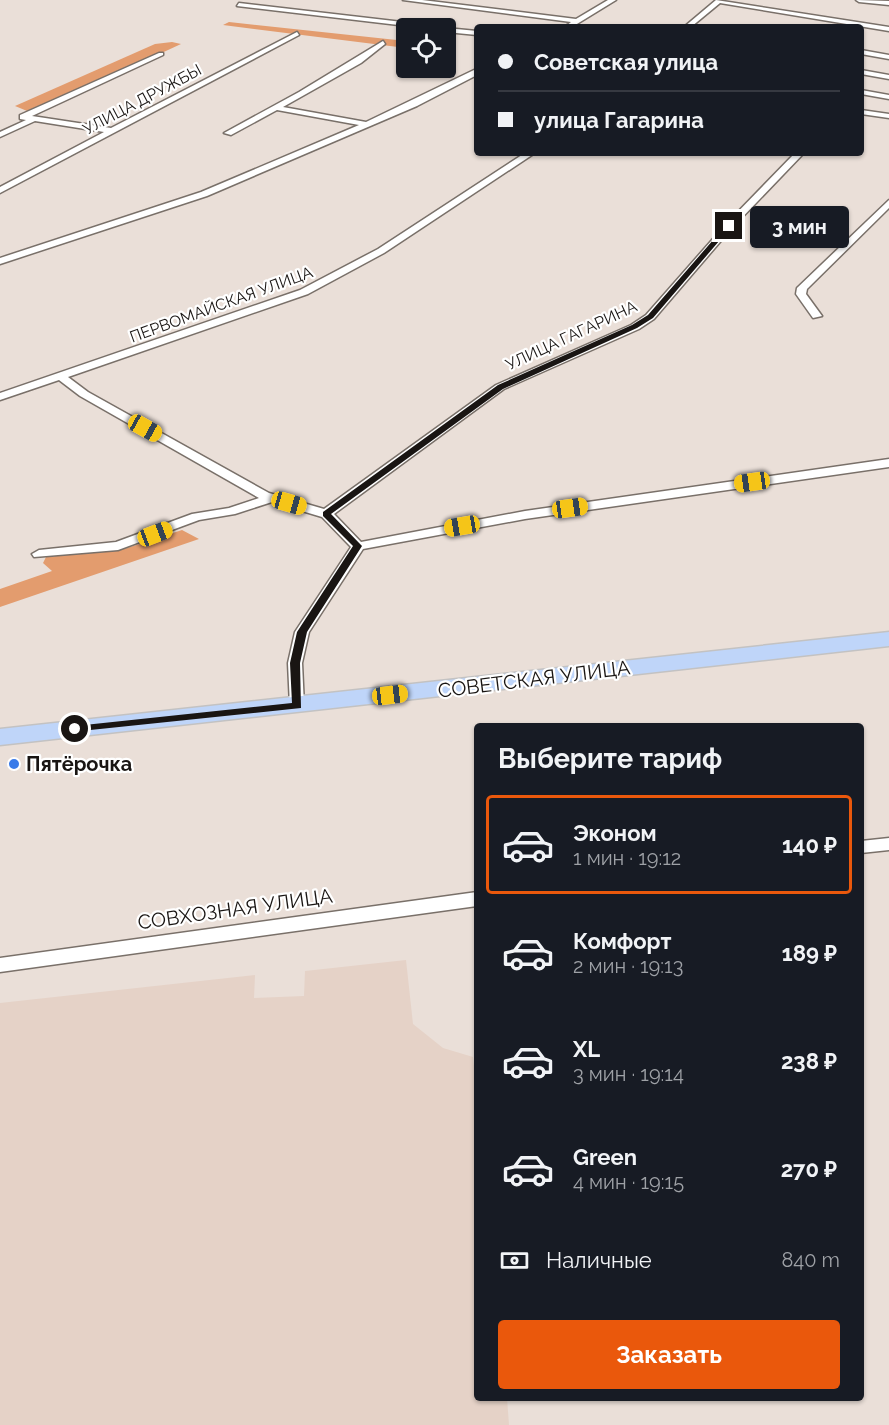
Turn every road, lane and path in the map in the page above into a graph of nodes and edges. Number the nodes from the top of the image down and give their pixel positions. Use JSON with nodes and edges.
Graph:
{"nodes":[{"id":1,"x":406,"y":0,"type":"edge"},
{"id":2,"x":613,"y":0,"type":"edge"},
{"id":3,"x":719,"y":0,"type":"edge"},
{"id":4,"x":858,"y":0,"type":"edge"},
{"id":5,"x":889,"y":3,"type":"edge"},
{"id":6,"x":238,"y":5,"type":"dead end"},
{"id":7,"x":577,"y":21,"type":"junction"},
{"id":8,"x":396,"y":23,"type":"edge"},
{"id":9,"x":572,"y":24,"type":"edge"},
{"id":10,"x":690,"y":24,"type":"edge"},
{"id":11,"x":860,"y":24,"type":"edge"},
{"id":12,"x":864,"y":25,"type":"edge"},
{"id":13,"x":889,"y":29,"type":"edge"},
{"id":14,"x":456,"y":31,"type":"edge"},
{"id":15,"x":474,"y":33,"type":"edge"},
{"id":16,"x":297,"y":34,"type":"dead end"},
{"id":17,"x":383,"y":43,"type":"dead end"},
{"id":18,"x":864,"y":53,"type":"edge"},
{"id":19,"x":161,"y":54,"type":"dead end"},
{"id":20,"x":889,"y":57,"type":"edge"},
{"id":21,"x":474,"y":73,"type":"edge"},
{"id":22,"x":864,"y":73,"type":"edge"},
{"id":23,"x":889,"y":77,"type":"edge"},
{"id":24,"x":864,"y":93,"type":"edge"},
{"id":25,"x":889,"y":97,"type":"edge"},
{"id":26,"x":276,"y":108,"type":"junction"},
{"id":27,"x":864,"y":112,"type":"edge"},
{"id":28,"x":889,"y":116,"type":"edge"},
{"id":29,"x":34,"y":119,"type":"junction"},
{"id":30,"x":367,"y":124,"type":"junction"},
{"id":31,"x":112,"y":131,"type":"junction"},
{"id":32,"x":228,"y":133,"type":"dead end"},
{"id":33,"x":0,"y":135,"type":"edge"},
{"id":34,"x":526,"y":156,"type":"edge"},
{"id":35,"x":798,"y":156,"type":"edge"},
{"id":36,"x":0,"y":190,"type":"edge"},
{"id":37,"x":889,"y":203,"type":"edge"},
{"id":38,"x":0,"y":261,"type":"edge"},
{"id":39,"x":817,"y":316,"type":"dead end"},
{"id":40,"x":61,"y":377,"type":"junction"},
{"id":41,"x":0,"y":397,"type":"edge"},
{"id":42,"x":889,"y":463,"type":"edge"},
{"id":43,"x":271,"y":498,"type":"junction"},
{"id":44,"x":326,"y":514,"type":"junction"},
{"id":45,"x":358,"y":546,"type":"junction"},
{"id":46,"x":39,"y":554,"type":"dead end"},
{"id":47,"x":889,"y":639,"type":"edge"},
{"id":48,"x":297,"y":706,"type":"junction"},
{"id":49,"x":0,"y":737,"type":"edge"},
{"id":50,"x":889,"y":844,"type":"edge"},
{"id":51,"x":864,"y":847,"type":"edge"},
{"id":52,"x":474,"y":899,"type":"edge"},
{"id":53,"x":0,"y":965,"type":"edge"}],
"edges":[{"from":1,"to":7,"type":"street"},
{"from":2,"to":7,"type":"street"},
{"from":3,"to":10,"type":"street"},
{"from":3,"to":11,"type":"street"},
{"from":4,"to":5,"type":"street"},
{"from":6,"to":8,"type":"street"},
{"from":7,"to":9,"type":"street"},
{"from":12,"to":13,"type":"street"},
{"from":14,"to":15,"type":"street"},
{"from":16,"to":31,"type":"street","name":"УЛИЦА ДРУЖБЫ"},
{"from":17,"to":26,"type":"street"},
{"from":18,"to":20,"type":"street"},
{"from":19,"to":29,"type":"street"},
{"from":21,"to":30,"type":"street"},
{"from":22,"to":23,"type":"street"},
{"from":24,"to":25,"type":"street"},
{"from":26,"to":30,"type":"street"},
{"from":26,"to":32,"type":"street"},
{"from":27,"to":28,"type":"street"},
{"from":29,"to":31,"type":"street"},
{"from":29,"to":33,"type":"street"},
{"from":30,"to":38,"type":"street"},
{"from":31,"to":36,"type":"street","name":"УЛИЦА ДРУЖБЫ"},
{"from":34,"to":40,"type":"street","name":"ПЕРВОМАЙСКАЯ УЛИЦА"},
{"from":35,"to":44,"type":"street","name":"УЛИЦА ГАГАРИНА"},
{"from":37,"to":39,"type":"street"},
{"from":40,"to":41,"type":"street","name":"ПЕРВОМАЙСКАЯ УЛИЦА"},
{"from":40,"to":43,"type":"street"},
{"from":42,"to":45,"type":"street"},
{"from":43,"to":44,"type":"street"},
{"from":43,"to":46,"type":"street"},
{"from":44,"to":45,"type":"street"},
{"from":45,"to":48,"type":"street"},
{"from":47,"to":48,"type":"main road","name":"СОВЕТСКАЯ УЛИЦА"},
{"from":48,"to":49,"type":"main road","name":"СОВЕТСКАЯ УЛИЦА"},
{"from":50,"to":51,"type":"street"},
{"from":52,"to":53,"type":"street","name":"СОВХОЗНАЯ УЛИЦА"}]}
